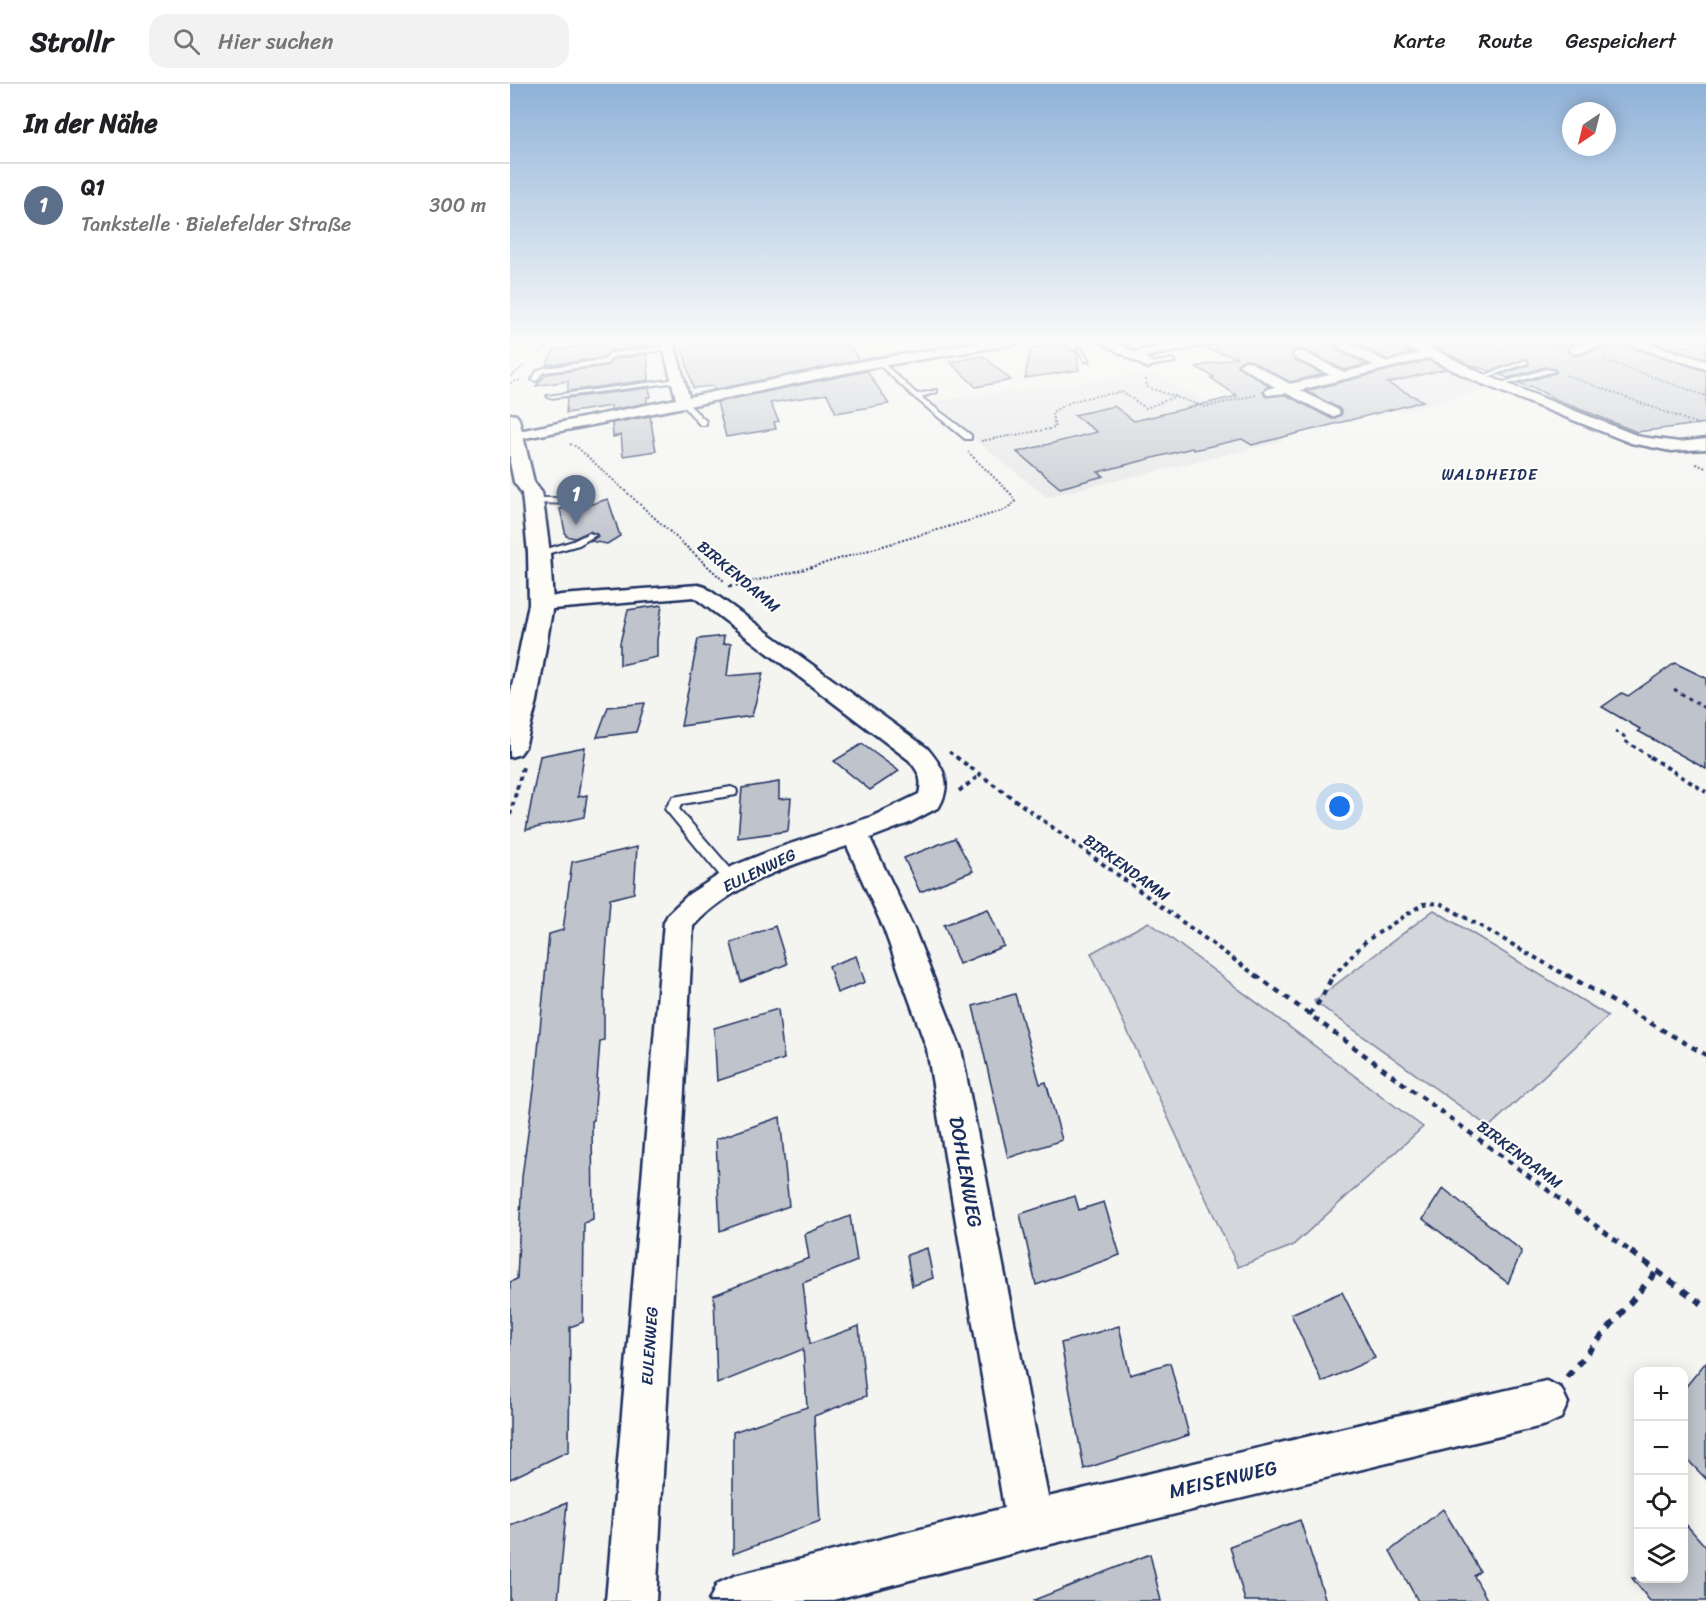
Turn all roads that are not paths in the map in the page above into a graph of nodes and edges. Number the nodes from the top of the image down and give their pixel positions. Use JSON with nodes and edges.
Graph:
{"nodes":[{"id":1,"x":642,"y":410,"type":"edge"},
{"id":2,"x":690,"y":410,"type":"edge"},
{"id":3,"x":933,"y":410,"type":"edge"},
{"id":4,"x":1329,"y":410,"type":"edge"},
{"id":5,"x":1560,"y":410,"type":"edge"},
{"id":6,"x":1333,"y":412,"type":"dead end"},
{"id":7,"x":703,"y":423,"type":"dead end"},
{"id":8,"x":511,"y":431,"type":"edge"},
{"id":9,"x":968,"y":437,"type":"dead end"},
{"id":10,"x":1706,"y":444,"type":"edge"},
{"id":11,"x":525,"y":489,"type":"junction"},
{"id":12,"x":585,"y":501,"type":"dead end"},
{"id":13,"x":592,"y":535,"type":"dead end"},
{"id":14,"x":539,"y":554,"type":"junction"},
{"id":15,"x":540,"y":604,"type":"junction"},
{"id":16,"x":510,"y":747,"type":"edge"},
{"id":17,"x":731,"y":792,"type":"dead end"},
{"id":18,"x":854,"y":832,"type":"junction"},
{"id":19,"x":732,"y":880,"type":"junction"},
{"id":20,"x":1546,"y":1403,"type":"road end"},
{"id":21,"x":1030,"y":1525,"type":"junction"},
{"id":22,"x":631,"y":1601,"type":"edge"},
{"id":23,"x":734,"y":1601,"type":"edge"}],
"edges":[{"from":1,"to":8,"type":"street"},
{"from":2,"to":7,"type":"lane"},
{"from":3,"to":9,"type":"lane"},
{"from":4,"to":6,"type":"street"},
{"from":5,"to":10,"type":"street"},
{"from":8,"to":11,"type":"main road"},
{"from":11,"to":12,"type":"lane"},
{"from":11,"to":14,"type":"main road"},
{"from":13,"to":14,"type":"lane"},
{"from":14,"to":15,"type":"main road"},
{"from":15,"to":16,"type":"main road"},
{"from":15,"to":18,"type":"street","name":"EULENWEG"},
{"from":17,"to":19,"type":"lane"},
{"from":18,"to":19,"type":"street","name":"EULENWEG"},
{"from":18,"to":21,"type":"street","name":"DOHLENWEG"},
{"from":19,"to":22,"type":"street","name":"EULENWEG"},
{"from":20,"to":21,"type":"street","name":"MEISENWEG"},
{"from":21,"to":23,"type":"street","name":"MEISENWEG"}]}
